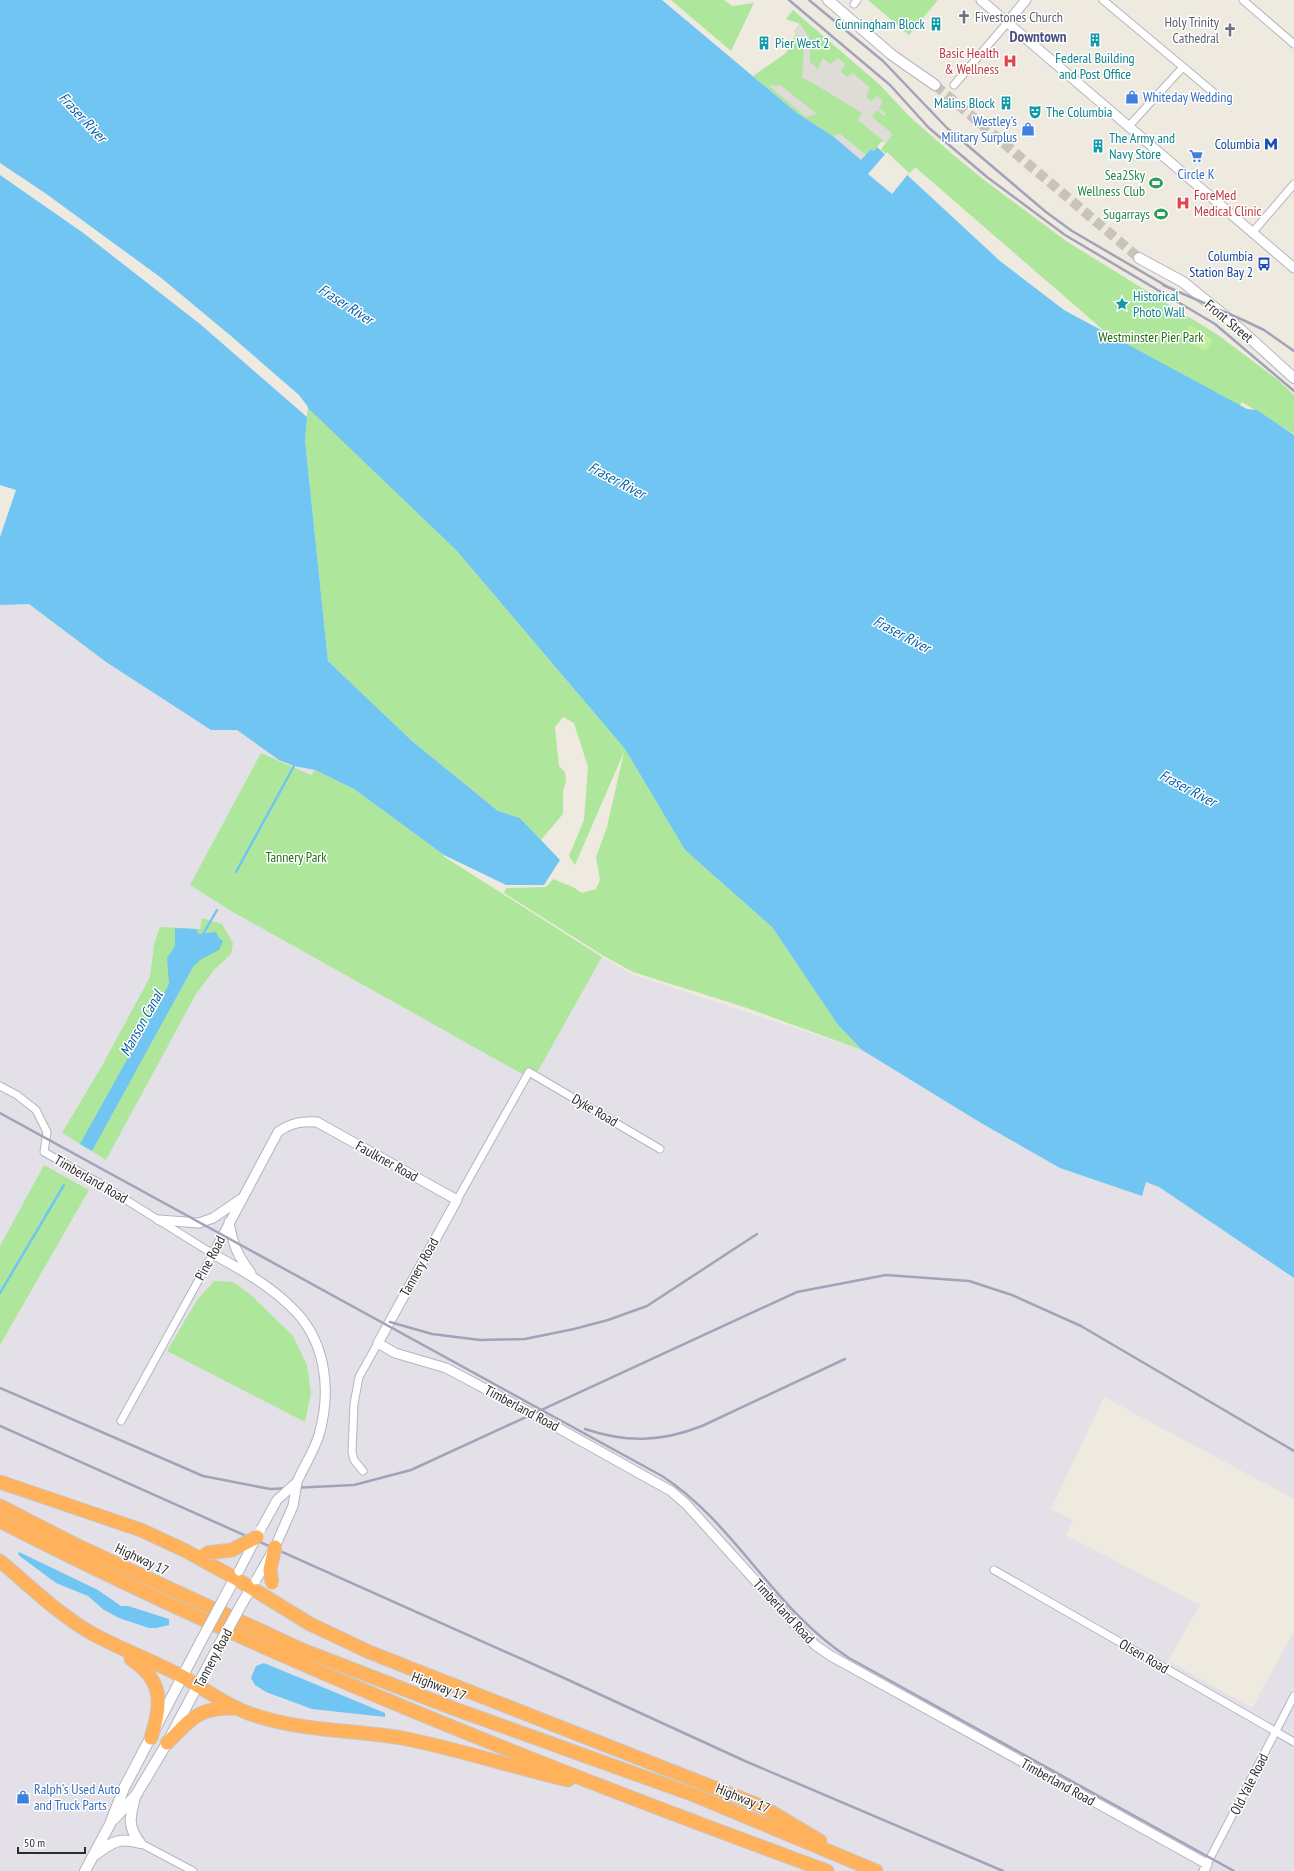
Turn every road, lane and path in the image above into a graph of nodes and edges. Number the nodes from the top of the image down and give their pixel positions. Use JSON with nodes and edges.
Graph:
{"nodes":[{"id":1,"x":828,"y":0,"type":"edge"},
{"id":2,"x":981,"y":0,"type":"edge"},
{"id":3,"x":1026,"y":0,"type":"edge"},
{"id":4,"x":1103,"y":0,"type":"edge"},
{"id":5,"x":1243,"y":0,"type":"edge"},
{"id":6,"x":1007,"y":23,"type":"junction"},
{"id":7,"x":1294,"y":44,"type":"edge"},
{"id":8,"x":1183,"y":67,"type":"junction"},
{"id":9,"x":935,"y":85,"type":"tunnel mouth"},
{"id":10,"x":954,"y":85,"type":"dead end"},
{"id":11,"x":1213,"y":92,"type":"dead end"},
{"id":12,"x":1128,"y":127,"type":"junction"},
{"id":13,"x":1294,"y":184,"type":"edge"},
{"id":14,"x":1252,"y":233,"type":"junction"},
{"id":15,"x":1139,"y":258,"type":"tunnel mouth"},
{"id":16,"x":1294,"y":268,"type":"edge"},
{"id":17,"x":1294,"y":378,"type":"edge"},
{"id":18,"x":529,"y":1072,"type":"joint"},
{"id":19,"x":0,"y":1086,"type":"edge"},
{"id":20,"x":317,"y":1122,"type":"joint"},
{"id":21,"x":660,"y":1148,"type":"dead end"},
{"id":22,"x":241,"y":1199,"type":"junction"},
{"id":23,"x":457,"y":1200,"type":"junction"},
{"id":24,"x":158,"y":1220,"type":"junction"},
{"id":25,"x":229,"y":1222,"type":"junction"},
{"id":26,"x":213,"y":1254,"type":"junction"},
{"id":27,"x":254,"y":1278,"type":"junction"},
{"id":28,"x":378,"y":1343,"type":"junction"},
{"id":29,"x":121,"y":1421,"type":"dead end"},
{"id":30,"x":363,"y":1471,"type":"dead end"},
{"id":31,"x":0,"y":1482,"type":"edge"},
{"id":32,"x":297,"y":1482,"type":"junction"},
{"id":33,"x":0,"y":1506,"type":"edge"},
{"id":34,"x":0,"y":1521,"type":"edge"},
{"id":35,"x":257,"y":1537,"type":"junction"},
{"id":36,"x":275,"y":1547,"type":"junction"},
{"id":37,"x":186,"y":1551,"type":"junction"},
{"id":38,"x":0,"y":1561,"type":"edge"},
{"id":39,"x":994,"y":1570,"type":"dead end"},
{"id":40,"x":237,"y":1574,"type":"junction"},
{"id":41,"x":253,"y":1584,"type":"junction"},
{"id":42,"x":310,"y":1624,"type":"junction"},
{"id":43,"x":111,"y":1643,"type":"junction"},
{"id":44,"x":183,"y":1677,"type":"junction"},
{"id":45,"x":198,"y":1686,"type":"junction"},
{"id":46,"x":1294,"y":1696,"type":"edge"},
{"id":47,"x":235,"y":1708,"type":"junction"},
{"id":48,"x":1276,"y":1732,"type":"junction"},
{"id":49,"x":151,"y":1738,"type":"junction"},
{"id":50,"x":1294,"y":1742,"type":"edge"},
{"id":51,"x":167,"y":1743,"type":"junction"},
{"id":52,"x":616,"y":1792,"type":"junction"},
{"id":53,"x":136,"y":1795,"type":"junction"},
{"id":54,"x":110,"y":1824,"type":"junction"},
{"id":55,"x":140,"y":1843,"type":"junction"},
{"id":56,"x":92,"y":1857,"type":"junction"},
{"id":57,"x":863,"y":1866,"type":"junction"},
{"id":58,"x":1206,"y":1868,"type":"edge"},
{"id":59,"x":84,"y":1871,"type":"edge"},
{"id":60,"x":193,"y":1871,"type":"edge"},
{"id":61,"x":827,"y":1871,"type":"edge"},
{"id":62,"x":876,"y":1871,"type":"edge"}],
"edges":[{"from":1,"to":9,"type":"main road"},
{"from":2,"to":6,"type":"street"},
{"from":3,"to":6,"type":"street"},
{"from":4,"to":8,"type":"street"},
{"from":5,"to":7,"type":"street"},
{"from":6,"to":10,"type":"street"},
{"from":6,"to":12,"type":"street"},
{"from":8,"to":11,"type":"street"},
{"from":8,"to":12,"type":"street"},
{"from":12,"to":14,"type":"street"},
{"from":13,"to":14,"type":"street"},
{"from":14,"to":16,"type":"street"},
{"from":15,"to":17,"type":"main road","name":"Front Street"},
{"from":18,"to":21,"type":"street","name":"Dyke Road"},
{"from":18,"to":23,"type":"street","name":"Tannery Road"},
{"from":19,"to":24,"type":"street","name":"Timberland Road"},
{"from":20,"to":22,"type":"street","name":"Pine Road"},
{"from":20,"to":23,"type":"street","name":"Faulkner Road"},
{"from":22,"to":24,"type":"street"},
{"from":22,"to":25,"type":"street","name":"Pine Road"},
{"from":23,"to":28,"type":"street","name":"Tannery Road"},
{"from":24,"to":26,"type":"street","name":"Timberland Road"},
{"from":25,"to":26,"type":"street","name":"Pine Road"},
{"from":25,"to":27,"type":"street"},
{"from":26,"to":27,"type":"street","name":"Tannery Road"},
{"from":26,"to":29,"type":"street","name":"Pine Road"},
{"from":27,"to":32,"type":"street","name":"Tannery Road"},
{"from":28,"to":30,"type":"street","name":"Tannery Road"},
{"from":28,"to":58,"type":"street","name":"Timberland Road"},
{"from":31,"to":37,"type":"highway"},
{"from":32,"to":35,"type":"street","name":"Tannery Road","bridge":true},
{"from":32,"to":36,"type":"street","name":"Tannery Road","bridge":true},
{"from":33,"to":57,"type":"highway","name":"Highway 17"},
{"from":34,"to":52,"type":"highway","name":"Highway 17"},
{"from":35,"to":37,"type":"highway","bridge":true},
{"from":35,"to":40,"type":"street","name":"Tannery Road","bridge":true},
{"from":36,"to":41,"type":"street","name":"Tannery Road","bridge":true},
{"from":36,"to":42,"type":"highway","bridge":true},
{"from":37,"to":40,"type":"highway"},
{"from":38,"to":43,"type":"highway"},
{"from":39,"to":48,"type":"street","name":"Olsen Road"},
{"from":40,"to":41,"type":"highway"},
{"from":40,"to":44,"type":"main road","name":"Tannery Road","bridge":true},
{"from":41,"to":42,"type":"highway"},
{"from":41,"to":45,"type":"main road","name":"Tannery Road","bridge":true},
{"from":42,"to":57,"type":"highway"},
{"from":43,"to":44,"type":"highway"},
{"from":43,"to":49,"type":"highway"},
{"from":44,"to":45,"type":"highway"},
{"from":44,"to":49,"type":"main road","name":"Tannery Road"},
{"from":45,"to":47,"type":"highway"},
{"from":45,"to":51,"type":"main road","name":"Tannery Road"},
{"from":46,"to":48,"type":"street","name":"Old Yale Road"},
{"from":47,"to":51,"type":"highway"},
{"from":47,"to":52,"type":"highway"},
{"from":48,"to":50,"type":"street","name":"Olsen Road"},
{"from":48,"to":58,"type":"street","name":"Old Yale Road"},
{"from":49,"to":54,"type":"main road","name":"Tannery Road"},
{"from":51,"to":53,"type":"main road","name":"Tannery Road"},
{"from":52,"to":61,"type":"highway","name":"Highway 17"},
{"from":53,"to":54,"type":"main road","name":"Tannery Road"},
{"from":53,"to":55,"type":"main road"},
{"from":54,"to":56,"type":"main road","name":"Tannery Road"},
{"from":55,"to":56,"type":"main road"},
{"from":55,"to":60,"type":"street"},
{"from":56,"to":59,"type":"main road","name":"Tannery Road"},
{"from":57,"to":62,"type":"highway","name":"Highway 17"}]}
